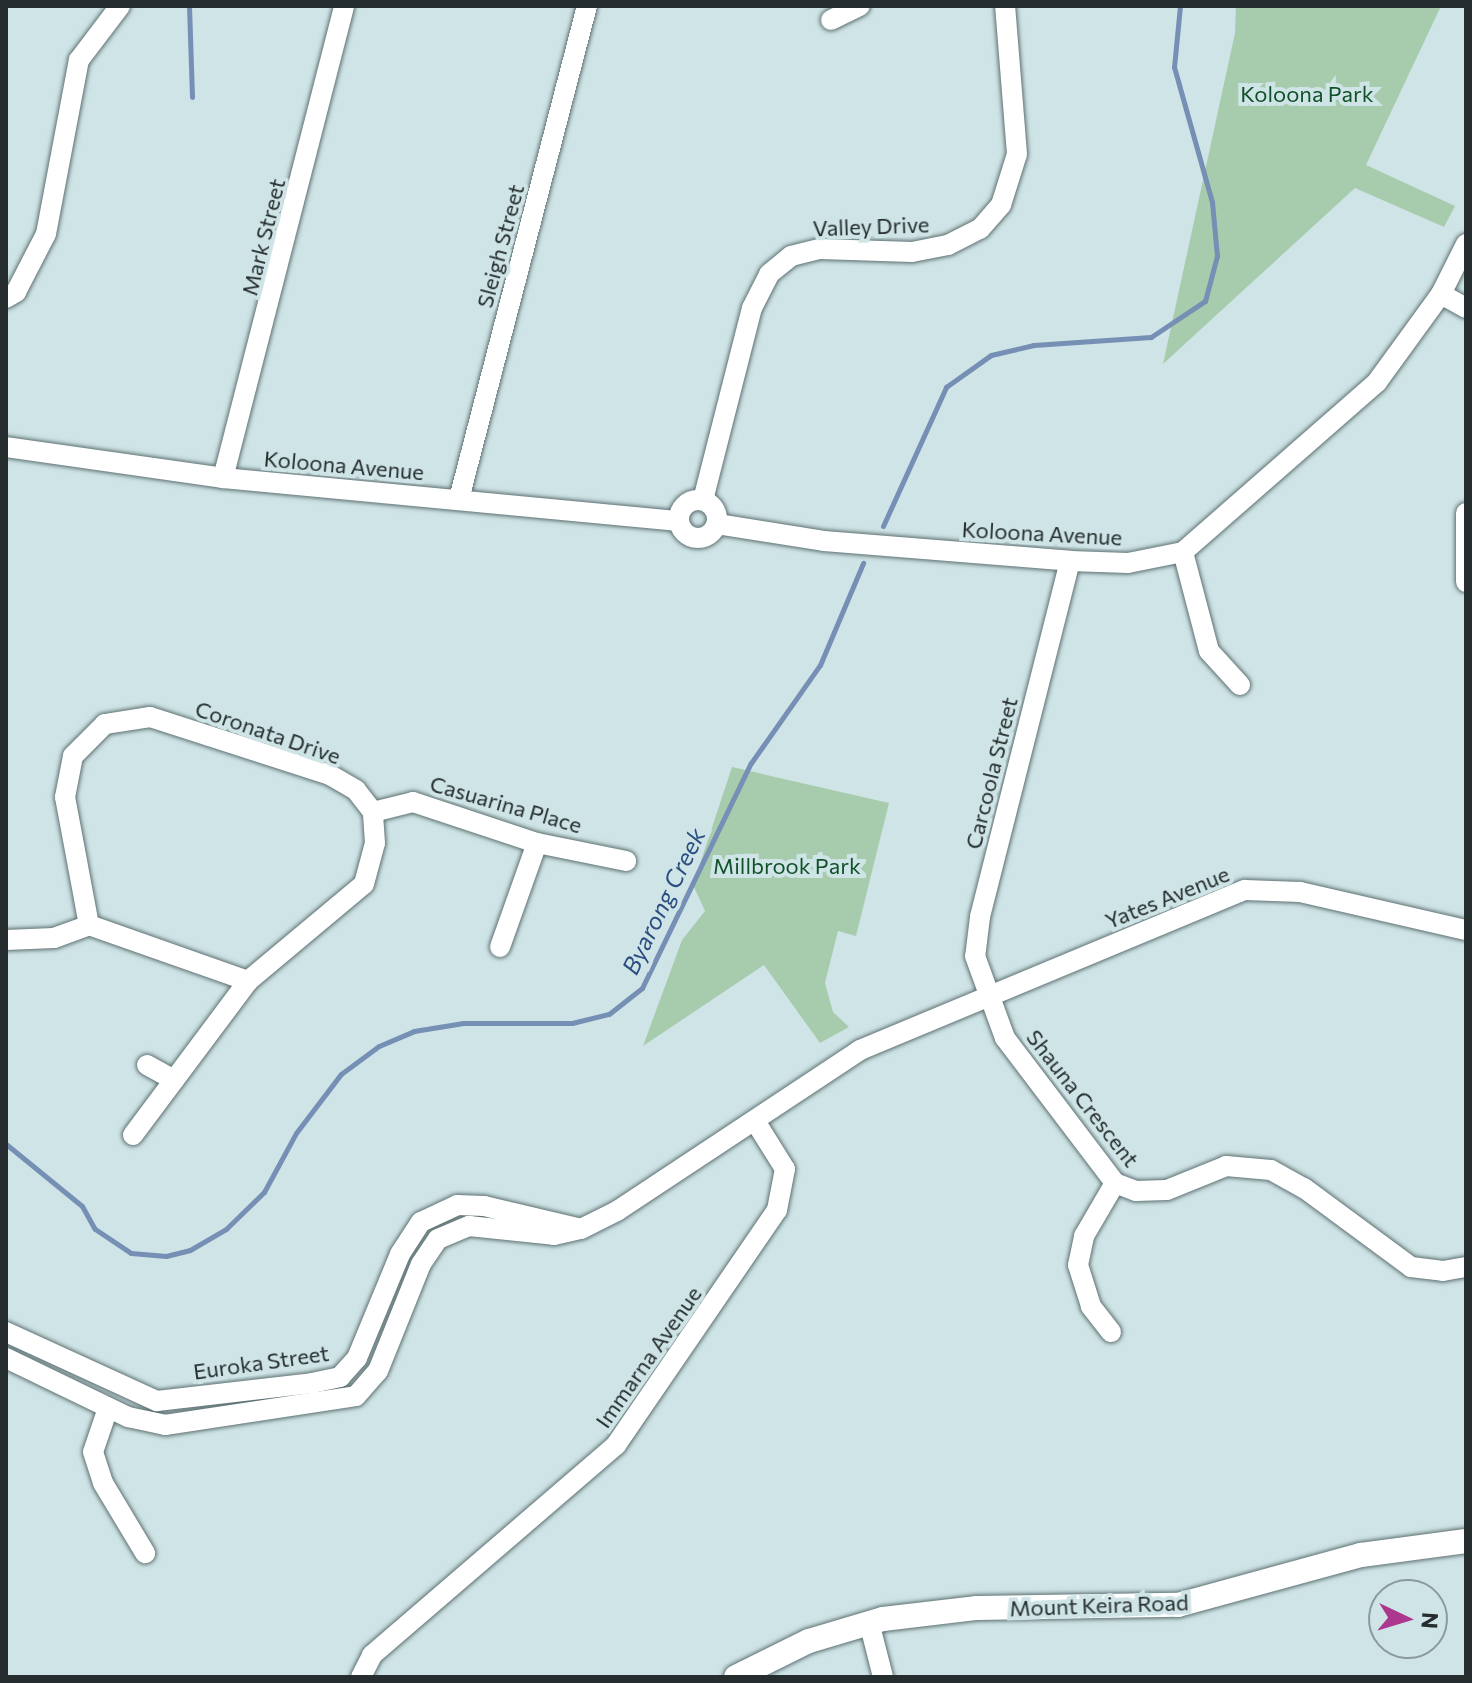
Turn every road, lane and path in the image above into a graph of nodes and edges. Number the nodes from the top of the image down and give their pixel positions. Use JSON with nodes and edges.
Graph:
{"nodes":[{"id":1,"x":120,"y":6,"type":"edge"},
{"id":2,"x":344,"y":6,"type":"edge"},
{"id":3,"x":587,"y":6,"type":"edge"},
{"id":4,"x":860,"y":6,"type":"edge"},
{"id":5,"x":1005,"y":6,"type":"edge"},
{"id":6,"x":831,"y":20,"type":"dead end"},
{"id":7,"x":1466,"y":244,"type":"edge"},
{"id":8,"x":1441,"y":294,"type":"junction"},
{"id":9,"x":6,"y":298,"type":"edge"},
{"id":10,"x":1466,"y":308,"type":"edge"},
{"id":11,"x":6,"y":447,"type":"edge"},
{"id":12,"x":223,"y":478,"type":"junction"},
{"id":13,"x":459,"y":499,"type":"junction"},
{"id":14,"x":703,"y":500,"type":"junction"},
{"id":15,"x":1466,"y":513,"type":"edge"},
{"id":16,"x":679,"y":521,"type":"junction"},
{"id":17,"x":717,"y":524,"type":"junction"},
{"id":18,"x":1183,"y":552,"type":"junction"},
{"id":19,"x":1070,"y":561,"type":"junction"},
{"id":20,"x":1466,"y":582,"type":"edge"},
{"id":21,"x":1240,"y":685,"type":"dead end"},
{"id":22,"x":373,"y":812,"type":"junction"},
{"id":23,"x":537,"y":843,"type":"junction"},
{"id":24,"x":626,"y":861,"type":"dead end"},
{"id":25,"x":89,"y":925,"type":"junction"},
{"id":26,"x":1466,"y":930,"type":"edge"},
{"id":27,"x":6,"y":940,"type":"edge"},
{"id":28,"x":500,"y":947,"type":"dead end"},
{"id":29,"x":248,"y":981,"type":"junction"},
{"id":30,"x":988,"y":998,"type":"junction"},
{"id":31,"x":147,"y":1065,"type":"dead end"},
{"id":32,"x":174,"y":1080,"type":"junction"},
{"id":33,"x":755,"y":1121,"type":"junction"},
{"id":34,"x":133,"y":1135,"type":"dead end"},
{"id":35,"x":1115,"y":1183,"type":"junction"},
{"id":36,"x":581,"y":1229,"type":"junction"},
{"id":37,"x":1466,"y":1267,"type":"edge"},
{"id":38,"x":6,"y":1332,"type":"edge"},
{"id":39,"x":1111,"y":1332,"type":"dead end"},
{"id":40,"x":6,"y":1358,"type":"edge"},
{"id":41,"x":108,"y":1408,"type":"junction"},
{"id":42,"x":1466,"y":1541,"type":"edge"},
{"id":43,"x":145,"y":1553,"type":"dead end"},
{"id":44,"x":869,"y":1622,"type":"junction"},
{"id":45,"x":361,"y":1677,"type":"edge"},
{"id":46,"x":736,"y":1677,"type":"edge"},
{"id":47,"x":883,"y":1677,"type":"edge"}],
"edges":[{"from":1,"to":9,"type":"street"},
{"from":2,"to":12,"type":"street","name":"Mark Street"},
{"from":3,"to":13,"type":"street","name":"Sleigh Street"},
{"from":4,"to":6,"type":"street"},
{"from":5,"to":14,"type":"street","name":"Valley Drive"},
{"from":7,"to":8,"type":"street","name":"Koloona Avenue"},
{"from":8,"to":10,"type":"street"},
{"from":8,"to":18,"type":"street","name":"Koloona Avenue"},
{"from":11,"to":12,"type":"street","name":"Koloona Avenue"},
{"from":12,"to":13,"type":"street","name":"Koloona Avenue"},
{"from":13,"to":16,"type":"street","name":"Koloona Avenue"},
{"from":14,"to":16,"type":"street"},
{"from":14,"to":17,"type":"street"},
{"from":15,"to":20,"type":"street"},
{"from":16,"to":17,"type":"street"},
{"from":17,"to":19,"type":"street","name":"Koloona Avenue"},
{"from":18,"to":19,"type":"street","name":"Koloona Avenue"},
{"from":18,"to":21,"type":"street"},
{"from":19,"to":30,"type":"street","name":"Carcoola Street"},
{"from":22,"to":23,"type":"street","name":"Casuarina Place"},
{"from":22,"to":25,"type":"street","name":"Coronata Drive"},
{"from":22,"to":29,"type":"street"},
{"from":23,"to":24,"type":"street","name":"Casuarina Place"},
{"from":23,"to":28,"type":"street"},
{"from":25,"to":27,"type":"street"},
{"from":25,"to":29,"type":"street"},
{"from":26,"to":30,"type":"street","name":"Yates Avenue"},
{"from":29,"to":32,"type":"street"},
{"from":30,"to":33,"type":"street"},
{"from":30,"to":35,"type":"street","name":"Shauna Crescent"},
{"from":31,"to":32,"type":"street"},
{"from":32,"to":34,"type":"street"},
{"from":33,"to":36,"type":"street"},
{"from":33,"to":45,"type":"street","name":"Immarna Avenue"},
{"from":35,"to":37,"type":"street","name":"Shauna Crescent"},
{"from":35,"to":39,"type":"street"},
{"from":36,"to":38,"type":"street","name":"Euroka Street"},
{"from":36,"to":41,"type":"street"},
{"from":40,"to":41,"type":"street"},
{"from":41,"to":43,"type":"street"},
{"from":42,"to":44,"type":"main road","name":"Mount Keira Road"},
{"from":44,"to":46,"type":"main road","name":"Mount Keira Road"},
{"from":44,"to":47,"type":"street"}]}
